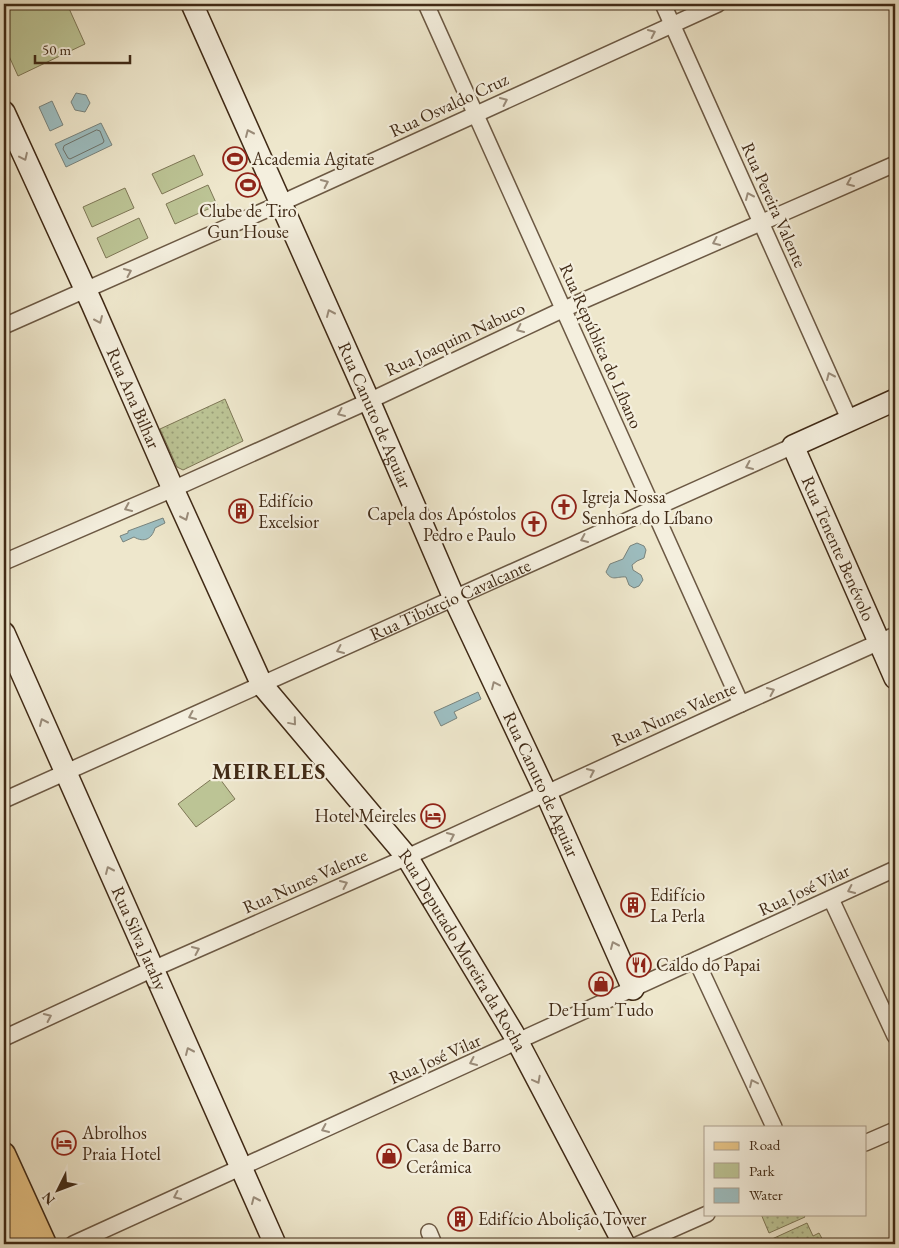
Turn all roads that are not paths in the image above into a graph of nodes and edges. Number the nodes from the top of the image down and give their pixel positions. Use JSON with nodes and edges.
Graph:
{"nodes":[{"id":1,"x":192,"y":4,"type":"edge"},
{"id":2,"x":426,"y":4,"type":"edge"},
{"id":3,"x":664,"y":4,"type":"edge"},
{"id":4,"x":718,"y":4,"type":"edge"},
{"id":5,"x":672,"y":24,"type":"junction"},
{"id":6,"x":4,"y":112,"type":"edge"},
{"id":7,"x":476,"y":114,"type":"junction"},
{"id":8,"x":895,"y":164,"type":"edge"},
{"id":9,"x":280,"y":203,"type":"junction"},
{"id":10,"x":760,"y":222,"type":"junction"},
{"id":11,"x":86,"y":291,"type":"junction"},
{"id":12,"x":564,"y":309,"type":"junction"},
{"id":13,"x":4,"y":326,"type":"edge"},
{"id":14,"x":895,"y":400,"type":"edge"},
{"id":15,"x":369,"y":401,"type":"junction"},
{"id":16,"x":850,"y":421,"type":"junction"},
{"id":17,"x":793,"y":446,"type":"junction"},
{"id":18,"x":173,"y":489,"type":"junction"},
{"id":19,"x":654,"y":508,"type":"junction"},
{"id":20,"x":4,"y":562,"type":"edge"},
{"id":21,"x":454,"y":598,"type":"junction"},
{"id":22,"x":4,"y":632,"type":"edge"},
{"id":23,"x":887,"y":639,"type":"edge"},
{"id":24,"x":895,"y":678,"type":"edge"},
{"id":25,"x":262,"y":685,"type":"junction"},
{"id":26,"x":741,"y":704,"type":"junction"},
{"id":27,"x":65,"y":773,"type":"junction"},
{"id":28,"x":546,"y":793,"type":"junction"},
{"id":29,"x":4,"y":800,"type":"edge"},
{"id":30,"x":407,"y":857,"type":"junction"},
{"id":31,"x":895,"y":869,"type":"edge"},
{"id":32,"x":831,"y":899,"type":"junction"},
{"id":33,"x":696,"y":960,"type":"junction"},
{"id":34,"x":153,"y":969,"type":"junction"},
{"id":35,"x":633,"y":989,"type":"junction"},
{"id":36,"x":895,"y":1036,"type":"edge"},
{"id":37,"x":4,"y":1038,"type":"edge"},
{"id":38,"x":518,"y":1042,"type":"junction"},
{"id":39,"x":774,"y":1126,"type":"edge"},
{"id":40,"x":895,"y":1130,"type":"edge"},
{"id":41,"x":866,"y":1143,"type":"edge"},
{"id":42,"x":4,"y":1154,"type":"edge"},
{"id":43,"x":241,"y":1167,"type":"junction"},
{"id":44,"x":4,"y":1203,"type":"edge"},
{"id":45,"x":704,"y":1216,"type":"edge"},
{"id":46,"x":22,"y":1244,"type":"edge"},
{"id":47,"x":45,"y":1244,"type":"edge"},
{"id":48,"x":73,"y":1244,"type":"edge"},
{"id":49,"x":275,"y":1244,"type":"edge"},
{"id":50,"x":624,"y":1244,"type":"edge"},
{"id":51,"x":639,"y":1244,"type":"edge"}],
"edges":[{"from":9,"to":1,"type":"street","name":"Rua Canuto de Aguiar","one_way":true},
{"from":2,"to":7,"type":"street","name":"Rua República do Líbano"},
{"from":3,"to":5,"type":"street","name":"Rua Pereira Valente"},
{"from":4,"to":5,"type":"street","name":"Rua Osvaldo Cruz"},
{"from":7,"to":5,"type":"street","name":"Rua Osvaldo Cruz","one_way":true},
{"from":10,"to":5,"type":"street","name":"Rua Pereira Valente","one_way":true},
{"from":6,"to":11,"type":"street","name":"Rua Ana Bilhar","one_way":true},
{"from":9,"to":7,"type":"street","name":"Rua Osvaldo Cruz","one_way":true},
{"from":7,"to":12,"type":"street","name":"Rua República do Líbano"},
{"from":8,"to":10,"type":"street","name":"Rua Joaquim Nabuco","one_way":true},
{"from":11,"to":9,"type":"street","name":"Rua Osvaldo Cruz","one_way":true},
{"from":15,"to":9,"type":"street","name":"Rua Canuto de Aguiar","one_way":true},
{"from":10,"to":12,"type":"street","name":"Rua Joaquim Nabuco","one_way":true},
{"from":16,"to":10,"type":"street","name":"Rua Pereira Valente","one_way":true},
{"from":11,"to":13,"type":"street","name":"Rua Osvaldo Cruz"},
{"from":11,"to":18,"type":"street","name":"Rua Ana Bilhar","one_way":true},
{"from":12,"to":15,"type":"street","name":"Rua Joaquim Nabuco","one_way":true},
{"from":12,"to":19,"type":"street","name":"Rua República do Líbano"},
{"from":14,"to":16,"type":"street","name":"Rua Tibúrcio Cavalcante"},
{"from":15,"to":18,"type":"street","name":"Rua Joaquim Nabuco","one_way":true},
{"from":15,"to":21,"type":"street","name":"Rua Canuto de Aguiar"},
{"from":16,"to":17,"type":"street","name":"Rua Tibúrcio Cavalcante"},
{"from":17,"to":19,"type":"street","name":"Rua Tibúrcio Cavalcante","one_way":true},
{"from":17,"to":23,"type":"street","name":"Rua Tenente Benévolo"},
{"from":18,"to":20,"type":"street","name":"Rua Joaquim Nabuco","one_way":true},
{"from":18,"to":25,"type":"street","name":"Rua Ana Bilhar","one_way":true},
{"from":19,"to":21,"type":"street","name":"Rua Tibúrcio Cavalcante","one_way":true},
{"from":19,"to":26,"type":"street","name":"Rua República do Líbano"},
{"from":21,"to":25,"type":"street","name":"Rua Tibúrcio Cavalcante","one_way":true},
{"from":28,"to":21,"type":"street","name":"Rua Canuto de Aguiar","one_way":true},
{"from":27,"to":22,"type":"street","name":"Rua Silva Jatahy","one_way":true},
{"from":23,"to":24,"type":"street","name":"Rua Tenente Benévolo"},
{"from":26,"to":23,"type":"street","name":"Rua Nunes Valente","one_way":true},
{"from":25,"to":27,"type":"street","name":"Rua Tibúrcio Cavalcante","one_way":true},
{"from":25,"to":30,"type":"street","name":"Rua Deputado Moreira da Rocha","one_way":true},
{"from":28,"to":26,"type":"street","name":"Rua Nunes Valente","one_way":true},
{"from":27,"to":29,"type":"street","name":"Rua Tibúrcio Cavalcante"},
{"from":34,"to":27,"type":"street","name":"Rua Silva Jatahy","one_way":true},
{"from":30,"to":28,"type":"street","name":"Rua Nunes Valente","one_way":true},
{"from":35,"to":28,"type":"street","name":"Rua Canuto de Aguiar","one_way":true},
{"from":34,"to":30,"type":"street","name":"Rua Nunes Valente","one_way":true},
{"from":30,"to":38,"type":"street","name":"Rua Deputado Moreira da Rocha"},
{"from":31,"to":32,"type":"street","name":"Rua José Vilar","one_way":true},
{"from":32,"to":33,"type":"street","name":"Rua José Vilar"},
{"from":32,"to":36,"type":"street"},
{"from":33,"to":35,"type":"street","name":"Rua José Vilar"},
{"from":39,"to":33,"type":"street","one_way":true},
{"from":37,"to":34,"type":"street","name":"Rua Nunes Valente","one_way":true},
{"from":43,"to":34,"type":"street","name":"Rua Silva Jatahy","one_way":true},
{"from":35,"to":38,"type":"street","name":"Rua José Vilar"},
{"from":38,"to":43,"type":"street","name":"Rua José Vilar","one_way":true},
{"from":38,"to":50,"type":"street","name":"Rua Deputado Moreira da Rocha","one_way":true},
{"from":40,"to":41,"type":"street"},
{"from":42,"to":47,"type":"main road"},
{"from":43,"to":48,"type":"street","name":"Rua José Vilar","one_way":true},
{"from":49,"to":43,"type":"street","name":"Rua Silva Jatahy","one_way":true},
{"from":44,"to":46,"type":"main road"},
{"from":45,"to":51,"type":"street"}]}
